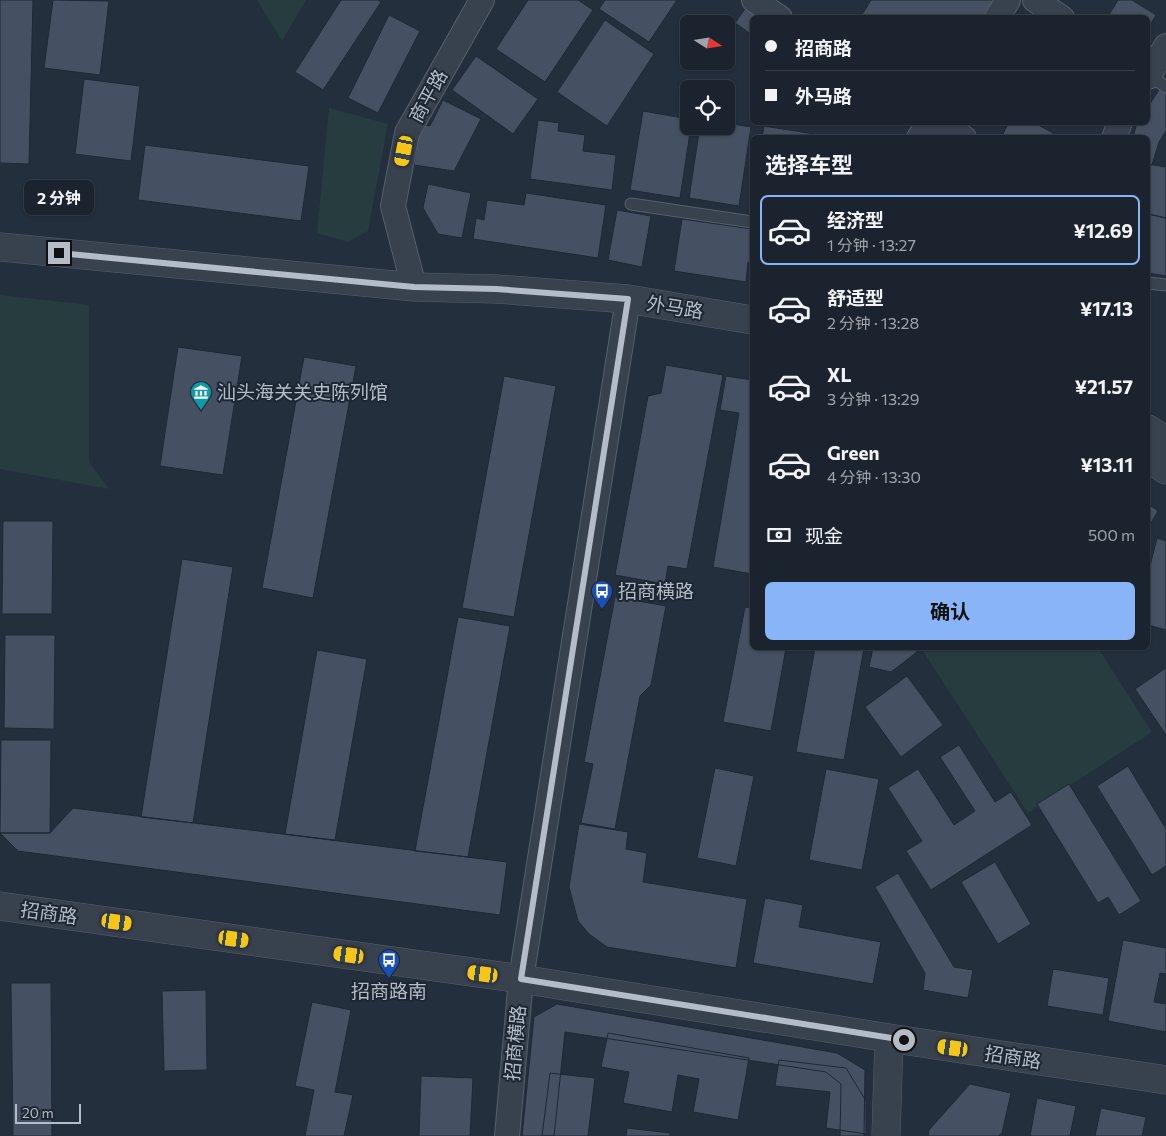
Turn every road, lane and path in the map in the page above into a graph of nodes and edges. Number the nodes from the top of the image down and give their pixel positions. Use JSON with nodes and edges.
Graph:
{"nodes":[{"id":1,"x":482,"y":0,"type":"edge"},
{"id":2,"x":754,"y":0,"type":"edge"},
{"id":3,"x":1008,"y":0,"type":"edge"},
{"id":4,"x":1035,"y":0,"type":"edge"},
{"id":5,"x":776,"y":15,"type":"edge"},
{"id":6,"x":999,"y":15,"type":"edge"},
{"id":7,"x":1058,"y":15,"type":"edge"},
{"id":8,"x":1166,"y":46,"type":"edge"},
{"id":9,"x":1152,"y":78,"type":"edge"},
{"id":10,"x":944,"y":125,"type":"edge"},
{"id":11,"x":960,"y":135,"type":"edge"},
{"id":12,"x":631,"y":204,"type":"dead end"},
{"id":13,"x":750,"y":222,"type":"edge"},
{"id":14,"x":0,"y":247,"type":"edge"},
{"id":15,"x":1150,"y":283,"type":"edge"},
{"id":16,"x":1166,"y":285,"type":"edge"},
{"id":17,"x":414,"y":287,"type":"junction"},
{"id":18,"x":628,"y":299,"type":"junction"},
{"id":19,"x":750,"y":320,"type":"edge"},
{"id":20,"x":1150,"y":430,"type":"edge"},
{"id":21,"x":1166,"y":441,"type":"edge"},
{"id":22,"x":1150,"y":458,"type":"edge"},
{"id":23,"x":1166,"y":470,"type":"edge"},
{"id":24,"x":0,"y":906,"type":"edge"},
{"id":25,"x":521,"y":979,"type":"junction"},
{"id":26,"x":889,"y":1038,"type":"junction"},
{"id":27,"x":1166,"y":1080,"type":"edge"},
{"id":28,"x":507,"y":1136,"type":"edge"},
{"id":29,"x":886,"y":1136,"type":"edge"}],
"edges":[{"from":1,"to":17,"type":"street","name":"商平路"},
{"from":2,"to":5,"type":"street"},
{"from":3,"to":6,"type":"street"},
{"from":4,"to":7,"type":"street"},
{"from":8,"to":9,"type":"street"},
{"from":10,"to":11,"type":"street"},
{"from":12,"to":13,"type":"lane"},
{"from":14,"to":17,"type":"street","name":"外马路"},
{"from":15,"to":16,"type":"lane"},
{"from":17,"to":18,"type":"street","name":"外马路"},
{"from":18,"to":19,"type":"street","name":"外马路"},
{"from":18,"to":25,"type":"street","name":"招商横路"},
{"from":20,"to":21,"type":"street"},
{"from":22,"to":23,"type":"street"},
{"from":24,"to":25,"type":"street","name":"招商路"},
{"from":25,"to":26,"type":"street","name":"招商路"},
{"from":25,"to":28,"type":"street","name":"招商横路"},
{"from":26,"to":27,"type":"street","name":"招商路"},
{"from":26,"to":29,"type":"street"}]}
